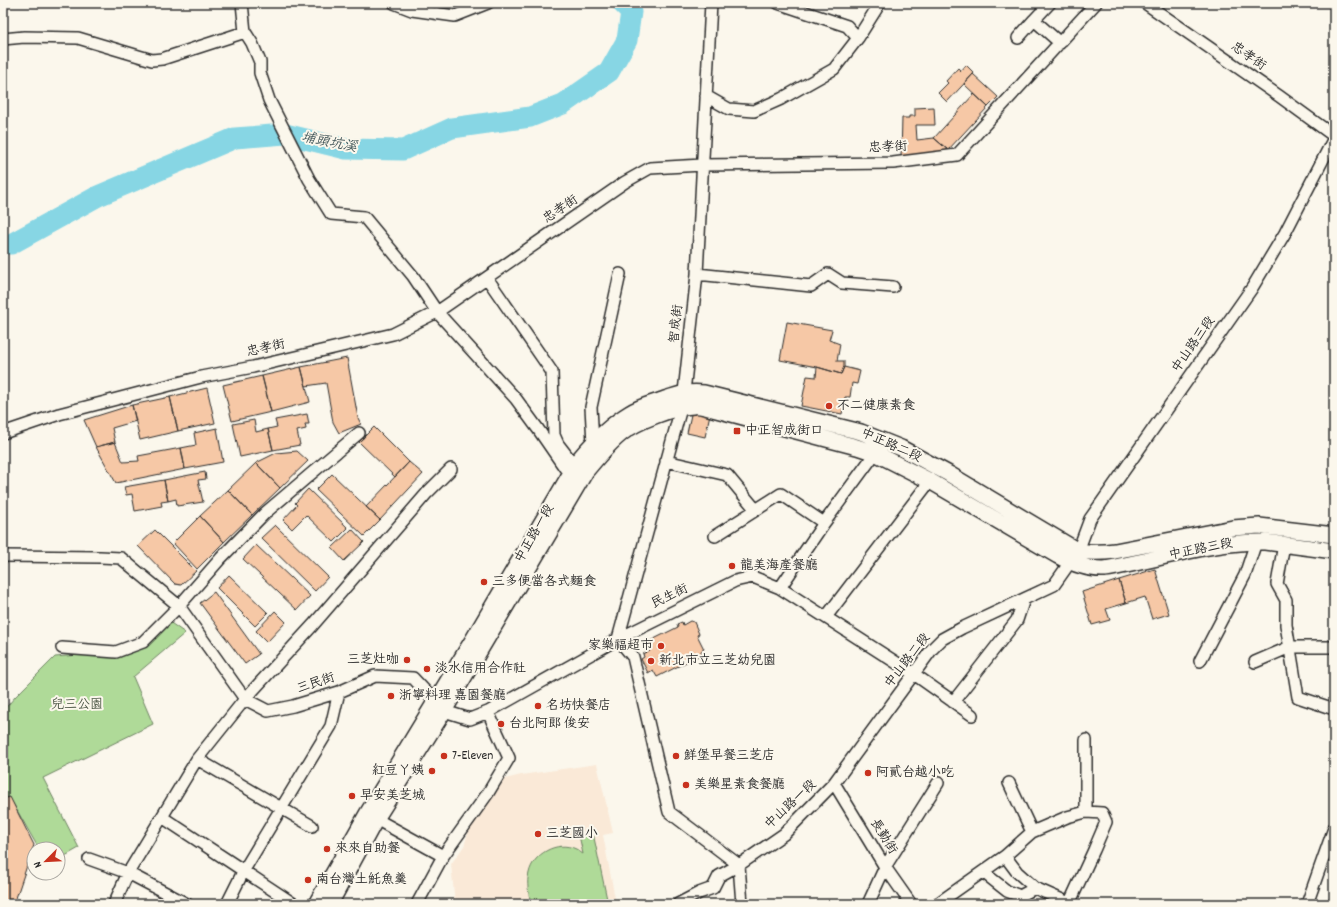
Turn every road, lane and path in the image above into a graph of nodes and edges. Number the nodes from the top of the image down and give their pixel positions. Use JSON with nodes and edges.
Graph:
{"nodes":[{"id":1,"x":242,"y":3,"type":"edge"},
{"id":2,"x":394,"y":3,"type":"edge"},
{"id":3,"x":488,"y":3,"type":"edge"},
{"id":4,"x":711,"y":3,"type":"edge"},
{"id":5,"x":778,"y":3,"type":"edge"},
{"id":6,"x":880,"y":3,"type":"edge"},
{"id":7,"x":1050,"y":3,"type":"edge"},
{"id":8,"x":1096,"y":3,"type":"edge"},
{"id":9,"x":1145,"y":3,"type":"edge"},
{"id":10,"x":1034,"y":20,"type":"junction"},
{"id":11,"x":245,"y":32,"type":"junction"},
{"id":12,"x":858,"y":38,"type":"junction"},
{"id":13,"x":1018,"y":38,"type":"dead end"},
{"id":14,"x":3,"y":39,"type":"edge"},
{"id":15,"x":1060,"y":43,"type":"junction"},
{"id":16,"x":706,"y":96,"type":"junction"},
{"id":17,"x":1334,"y":137,"type":"edge"},
{"id":18,"x":702,"y":165,"type":"junction"},
{"id":19,"x":620,"y":274,"type":"dead end"},
{"id":20,"x":697,"y":274,"type":"junction"},
{"id":21,"x":487,"y":278,"type":"junction"},
{"id":22,"x":893,"y":287,"type":"dead end"},
{"id":23,"x":437,"y":312,"type":"junction"},
{"id":24,"x":684,"y":392,"type":"junction"},
{"id":25,"x":681,"y":408,"type":"junction"},
{"id":26,"x":3,"y":433,"type":"edge"},
{"id":27,"x":359,"y":433,"type":"dead end"},
{"id":28,"x":879,"y":447,"type":"junction"},
{"id":29,"x":596,"y":448,"type":"junction"},
{"id":30,"x":666,"y":461,"type":"junction"},
{"id":31,"x":451,"y":469,"type":"dead end"},
{"id":32,"x":572,"y":470,"type":"junction"},
{"id":33,"x":930,"y":481,"type":"junction"},
{"id":34,"x":756,"y":510,"type":"junction"},
{"id":35,"x":824,"y":523,"type":"junction"},
{"id":36,"x":1334,"y":535,"type":"edge"},
{"id":37,"x":715,"y":536,"type":"dead end"},
{"id":38,"x":1256,"y":542,"type":"junction"},
{"id":39,"x":1284,"y":544,"type":"junction"},
{"id":40,"x":1334,"y":551,"type":"edge"},
{"id":41,"x":3,"y":556,"type":"edge"},
{"id":42,"x":1074,"y":557,"type":"junction"},
{"id":43,"x":780,"y":588,"type":"junction"},
{"id":44,"x":1024,"y":599,"type":"junction"},
{"id":45,"x":179,"y":606,"type":"junction"},
{"id":46,"x":826,"y":617,"type":"junction"},
{"id":47,"x":618,"y":639,"type":"junction"},
{"id":48,"x":1290,"y":647,"type":"junction"},
{"id":49,"x":1334,"y":647,"type":"edge"},
{"id":50,"x":62,"y":648,"type":"dead end"},
{"id":51,"x":1200,"y":661,"type":"dead end"},
{"id":52,"x":1255,"y":662,"type":"dead end"},
{"id":53,"x":914,"y":674,"type":"junction"},
{"id":54,"x":339,"y":692,"type":"junction"},
{"id":55,"x":245,"y":699,"type":"junction"},
{"id":56,"x":953,"y":702,"type":"junction"},
{"id":57,"x":440,"y":706,"type":"junction"},
{"id":58,"x":1334,"y":709,"type":"edge"},
{"id":59,"x":488,"y":712,"type":"junction"},
{"id":60,"x":972,"y":716,"type":"dead end"},
{"id":61,"x":1086,"y":740,"type":"dead end"},
{"id":62,"x":196,"y":759,"type":"junction"},
{"id":63,"x":834,"y":783,"type":"junction"},
{"id":64,"x":938,"y":783,"type":"dead end"},
{"id":65,"x":1009,"y":783,"type":"dead end"},
{"id":66,"x":281,"y":807,"type":"junction"},
{"id":67,"x":1086,"y":812,"type":"junction"},
{"id":68,"x":162,"y":817,"type":"junction"},
{"id":69,"x":376,"y":819,"type":"junction"},
{"id":70,"x":312,"y":826,"type":"dead end"},
{"id":71,"x":1334,"y":828,"type":"edge"},
{"id":72,"x":1032,"y":832,"type":"junction"},
{"id":73,"x":443,"y":856,"type":"junction"},
{"id":74,"x":1005,"y":856,"type":"junction"},
{"id":75,"x":89,"y":859,"type":"dead end"},
{"id":76,"x":739,"y":865,"type":"junction"},
{"id":77,"x":885,"y":867,"type":"junction"},
{"id":78,"x":244,"y":870,"type":"junction"},
{"id":79,"x":983,"y":872,"type":"junction"},
{"id":80,"x":128,"y":873,"type":"junction"},
{"id":81,"x":1035,"y":888,"type":"junction"},
{"id":82,"x":114,"y":904,"type":"edge"},
{"id":83,"x":187,"y":904,"type":"edge"},
{"id":84,"x":227,"y":904,"type":"edge"},
{"id":85,"x":294,"y":904,"type":"edge"},
{"id":86,"x":316,"y":904,"type":"edge"},
{"id":87,"x":330,"y":904,"type":"edge"},
{"id":88,"x":417,"y":904,"type":"edge"},
{"id":89,"x":678,"y":904,"type":"edge"},
{"id":90,"x":742,"y":904,"type":"edge"},
{"id":91,"x":868,"y":904,"type":"edge"},
{"id":92,"x":911,"y":904,"type":"edge"},
{"id":93,"x":937,"y":904,"type":"edge"},
{"id":94,"x":1069,"y":904,"type":"edge"},
{"id":95,"x":1307,"y":904,"type":"edge"}],
"edges":[{"from":1,"to":11,"type":"street"},
{"from":2,"to":3,"type":"street"},
{"from":4,"to":16,"type":"street","name":"智成街"},
{"from":5,"to":12,"type":"street"},
{"from":6,"to":12,"type":"street"},
{"from":7,"to":10,"type":"street"},
{"from":8,"to":15,"type":"street","name":"忠孝街"},
{"from":9,"to":17,"type":"street","name":"忠孝街"},
{"from":10,"to":13,"type":"street"},
{"from":10,"to":15,"type":"street"},
{"from":11,"to":14,"type":"street"},
{"from":11,"to":23,"type":"street"},
{"from":12,"to":16,"type":"street"},
{"from":15,"to":18,"type":"street","name":"忠孝街"},
{"from":16,"to":18,"type":"street","name":"智成街"},
{"from":17,"to":42,"type":"street","name":"中山路三段"},
{"from":18,"to":20,"type":"street","name":"智成街"},
{"from":18,"to":21,"type":"street","name":"忠孝街"},
{"from":19,"to":29,"type":"street"},
{"from":20,"to":22,"type":"street"},
{"from":20,"to":24,"type":"street","name":"智成街"},
{"from":21,"to":23,"type":"street","name":"忠孝街"},
{"from":21,"to":32,"type":"street"},
{"from":23,"to":26,"type":"street","name":"忠孝街"},
{"from":23,"to":32,"type":"street"},
{"from":24,"to":25,"type":"street","name":"智成街"},
{"from":24,"to":28,"type":"main road","name":"中正路二段"},
{"from":24,"to":29,"type":"main road","name":"中正路一段"},
{"from":25,"to":28,"type":"main road","name":"中正路二段"},
{"from":25,"to":29,"type":"main road","name":"中正路一段"},
{"from":25,"to":30,"type":"street","name":"智成街"},
{"from":27,"to":45,"type":"street"},
{"from":28,"to":33,"type":"main road","name":"中正路二段"},
{"from":28,"to":35,"type":"street"},
{"from":28,"to":42,"type":"main road","name":"中正路二段"},
{"from":29,"to":32,"type":"main road","name":"中正路一段"},
{"from":29,"to":57,"type":"main road","name":"中正路一段"},
{"from":30,"to":34,"type":"street"},
{"from":30,"to":47,"type":"street","name":"智成街"},
{"from":31,"to":55,"type":"street"},
{"from":32,"to":57,"type":"main road","name":"中正路一段"},
{"from":33,"to":42,"type":"main road","name":"中正路二段"},
{"from":33,"to":46,"type":"street"},
{"from":34,"to":35,"type":"street"},
{"from":34,"to":37,"type":"street"},
{"from":35,"to":43,"type":"street"},
{"from":36,"to":42,"type":"main road","name":"中正路三段"},
{"from":38,"to":39,"type":"main road","name":"中正路三段"},
{"from":38,"to":42,"type":"main road","name":"中正路三段"},
{"from":38,"to":51,"type":"street"},
{"from":39,"to":40,"type":"main road","name":"中正路三段"},
{"from":39,"to":48,"type":"street"},
{"from":41,"to":45,"type":"street"},
{"from":42,"to":44,"type":"street","name":"中山路二段"},
{"from":43,"to":46,"type":"street","name":"民生街"},
{"from":43,"to":47,"type":"street","name":"民生街"},
{"from":44,"to":53,"type":"street","name":"中山路二段"},
{"from":44,"to":56,"type":"street"},
{"from":45,"to":50,"type":"street"},
{"from":45,"to":55,"type":"street"},
{"from":46,"to":53,"type":"street","name":"民生街"},
{"from":47,"to":59,"type":"street","name":"民生街"},
{"from":47,"to":76,"type":"street"},
{"from":48,"to":49,"type":"street"},
{"from":48,"to":52,"type":"street"},
{"from":48,"to":58,"type":"street"},
{"from":53,"to":56,"type":"street","name":"民生街"},
{"from":53,"to":63,"type":"street","name":"中山路二段"},
{"from":54,"to":55,"type":"street","name":"三民街"},
{"from":54,"to":57,"type":"street","name":"三民街"},
{"from":54,"to":66,"type":"street"},
{"from":55,"to":62,"type":"street"},
{"from":56,"to":60,"type":"street","name":"民生街"},
{"from":57,"to":59,"type":"street","name":"民生街"},
{"from":57,"to":69,"type":"main road","name":"中正路一段"},
{"from":57,"to":86,"type":"main road","name":"中正路一段"},
{"from":59,"to":73,"type":"street"},
{"from":61,"to":67,"type":"street"},
{"from":62,"to":66,"type":"street"},
{"from":62,"to":68,"type":"street"},
{"from":63,"to":76,"type":"street","name":"中山路一段"},
{"from":63,"to":77,"type":"street","name":"長勤街"},
{"from":64,"to":77,"type":"street"},
{"from":65,"to":72,"type":"street"},
{"from":66,"to":70,"type":"street"},
{"from":66,"to":78,"type":"street"},
{"from":67,"to":72,"type":"street"},
{"from":67,"to":94,"type":"street"},
{"from":68,"to":78,"type":"street"},
{"from":68,"to":80,"type":"street"},
{"from":69,"to":73,"type":"street"},
{"from":69,"to":87,"type":"main road","name":"中正路一段"},
{"from":71,"to":95,"type":"street"},
{"from":72,"to":74,"type":"street"},
{"from":73,"to":88,"type":"street"},
{"from":74,"to":79,"type":"street"},
{"from":74,"to":81,"type":"street"},
{"from":75,"to":80,"type":"street"},
{"from":76,"to":89,"type":"street","name":"中山路一段"},
{"from":76,"to":90,"type":"street"},
{"from":77,"to":91,"type":"street"},
{"from":77,"to":92,"type":"street","name":"長勤街"},
{"from":78,"to":84,"type":"street"},
{"from":78,"to":85,"type":"street"},
{"from":79,"to":81,"type":"street"},
{"from":79,"to":93,"type":"street"},
{"from":80,"to":82,"type":"street"},
{"from":80,"to":83,"type":"street"},
{"from":81,"to":94,"type":"street"}]}
